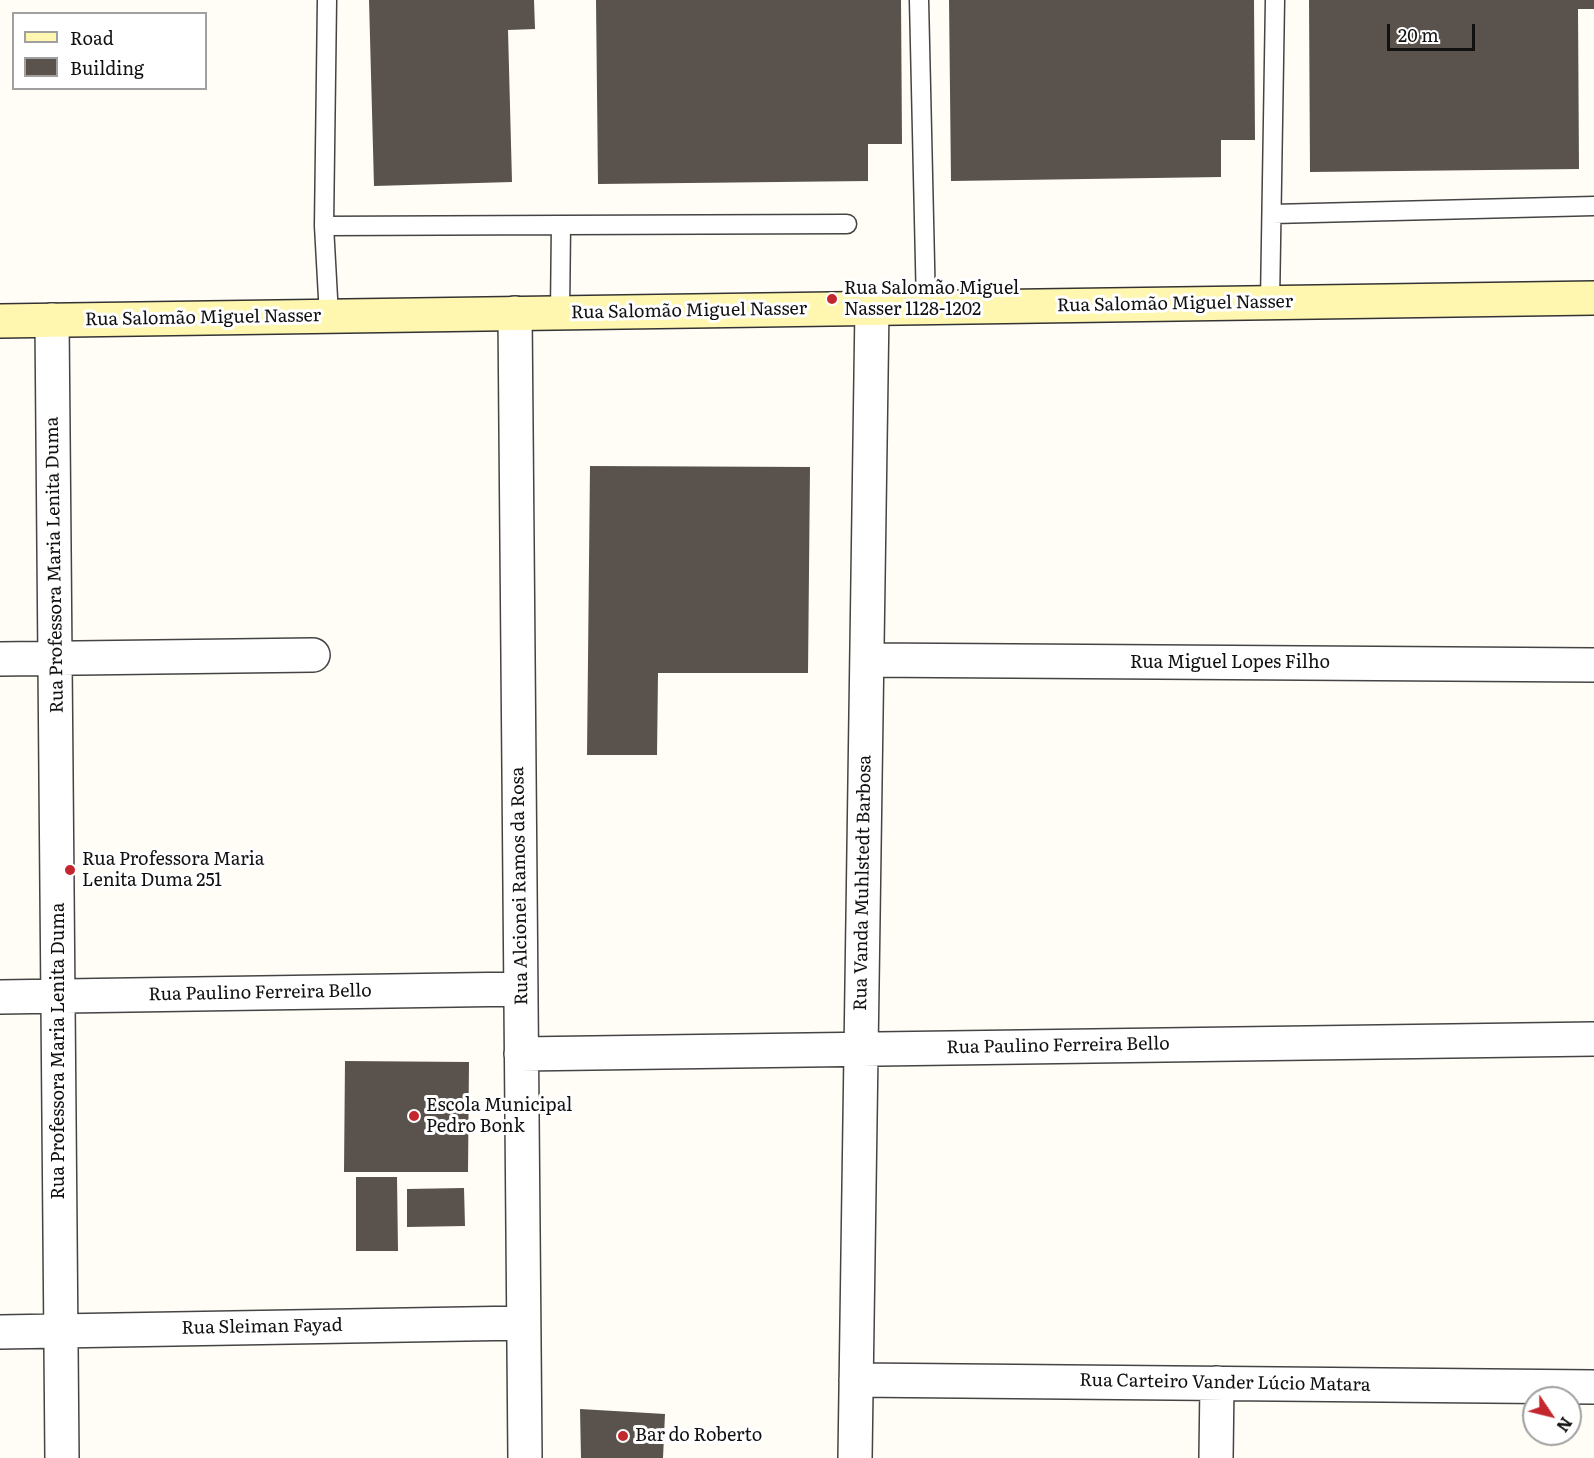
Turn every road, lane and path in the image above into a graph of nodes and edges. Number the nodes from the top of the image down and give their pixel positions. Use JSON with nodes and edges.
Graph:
{"nodes":[{"id":1,"x":327,"y":0,"type":"edge"},
{"id":2,"x":919,"y":0,"type":"edge"},
{"id":3,"x":1275,"y":0,"type":"edge"},
{"id":4,"x":1594,"y":206,"type":"edge"},
{"id":5,"x":1273,"y":214,"type":"junction"},
{"id":6,"x":847,"y":224,"type":"dead end"},
{"id":7,"x":324,"y":225,"type":"junction"},
{"id":8,"x":561,"y":225,"type":"junction"},
{"id":9,"x":1594,"y":298,"type":"edge"},
{"id":10,"x":1270,"y":302,"type":"junction"},
{"id":11,"x":926,"y":307,"type":"junction"},
{"id":12,"x":872,"y":308,"type":"junction"},
{"id":13,"x":515,"y":313,"type":"junction"},
{"id":14,"x":560,"y":313,"type":"junction"},
{"id":15,"x":329,"y":316,"type":"junction"},
{"id":16,"x":52,"y":320,"type":"junction"},
{"id":17,"x":0,"y":321,"type":"edge"},
{"id":18,"x":313,"y":655,"type":"dead end"},
{"id":19,"x":0,"y":659,"type":"edge"},
{"id":20,"x":56,"y":659,"type":"junction"},
{"id":21,"x":867,"y":660,"type":"junction"},
{"id":22,"x":1594,"y":665,"type":"edge"},
{"id":23,"x":521,"y":989,"type":"junction"},
{"id":24,"x":58,"y":996,"type":"junction"},
{"id":25,"x":0,"y":997,"type":"edge"},
{"id":26,"x":1594,"y":1039,"type":"edge"},
{"id":27,"x":861,"y":1049,"type":"junction"},
{"id":28,"x":521,"y":1054,"type":"junction"},
{"id":29,"x":523,"y":1323,"type":"junction"},
{"id":30,"x":61,"y":1331,"type":"junction"},
{"id":31,"x":0,"y":1332,"type":"edge"},
{"id":32,"x":856,"y":1380,"type":"junction"},
{"id":33,"x":1217,"y":1383,"type":"junction"},
{"id":34,"x":1594,"y":1387,"type":"edge"},
{"id":35,"x":62,"y":1458,"type":"edge"},
{"id":36,"x":525,"y":1458,"type":"edge"},
{"id":37,"x":855,"y":1458,"type":"edge"},
{"id":38,"x":1216,"y":1458,"type":"edge"}],
"edges":[{"from":1,"to":7,"type":"lane"},
{"from":2,"to":11,"type":"lane"},
{"from":3,"to":5,"type":"lane"},
{"from":4,"to":5,"type":"lane"},
{"from":5,"to":10,"type":"lane"},
{"from":6,"to":8,"type":"lane"},
{"from":7,"to":8,"type":"lane"},
{"from":7,"to":15,"type":"lane"},
{"from":8,"to":14,"type":"lane"},
{"from":9,"to":10,"type":"street","name":"Rua Salomão Miguel Nasser"},
{"from":10,"to":11,"type":"street","name":"Rua Salomão Miguel Nasser"},
{"from":11,"to":12,"type":"street","name":"Rua Salomão Miguel Nasser"},
{"from":12,"to":14,"type":"street","name":"Rua Salomão Miguel Nasser"},
{"from":12,"to":21,"type":"street","name":"Rua Vanda Muhlstedt Barbosa"},
{"from":13,"to":14,"type":"street","name":"Rua Salomão Miguel Nasser"},
{"from":13,"to":15,"type":"street","name":"Rua Salomão Miguel Nasser"},
{"from":13,"to":23,"type":"street","name":"Rua Alcionei Ramos da Rosa"},
{"from":15,"to":16,"type":"street","name":"Rua Salomão Miguel Nasser"},
{"from":16,"to":17,"type":"street","name":"Rua Salomão Miguel Nasser"},
{"from":16,"to":20,"type":"street","name":"Rua Professora Maria Lenita Duma"},
{"from":18,"to":20,"type":"street"},
{"from":19,"to":20,"type":"street"},
{"from":20,"to":24,"type":"street","name":"Rua Professora Maria Lenita Duma"},
{"from":21,"to":22,"type":"street","name":"Rua Miguel Lopes Filho"},
{"from":21,"to":27,"type":"street","name":"Rua Vanda Muhlstedt Barbosa"},
{"from":23,"to":24,"type":"street","name":"Rua Paulino Ferreira Bello"},
{"from":23,"to":28,"type":"street","name":"Rua Alcionei Ramos da Rosa"},
{"from":24,"to":25,"type":"street","name":"Rua Paulino Ferreira Bello"},
{"from":24,"to":30,"type":"street","name":"Rua Professora Maria Lenita Duma"},
{"from":26,"to":27,"type":"street","name":"Rua Paulino Ferreira Bello"},
{"from":27,"to":28,"type":"street","name":"Rua Paulino Ferreira Bello"},
{"from":27,"to":32,"type":"street","name":"Rua Vanda Muhlstedt Barbosa"},
{"from":28,"to":29,"type":"street","name":"Rua Alcionei Ramos da Rosa"},
{"from":29,"to":30,"type":"street","name":"Rua Sleiman Fayad"},
{"from":29,"to":36,"type":"street","name":"Rua Alcionei Ramos da Rosa"},
{"from":30,"to":31,"type":"street","name":"Rua Sleiman Fayad"},
{"from":30,"to":35,"type":"street","name":"Rua Professora Maria Lenita Duma"},
{"from":32,"to":33,"type":"street","name":"Rua Carteiro Vander Lúcio Matara"},
{"from":32,"to":37,"type":"street","name":"Rua Vanda Muhlstedt Barbosa"},
{"from":33,"to":34,"type":"street","name":"Rua Carteiro Vander Lúcio Matara"},
{"from":33,"to":38,"type":"street"}]}
